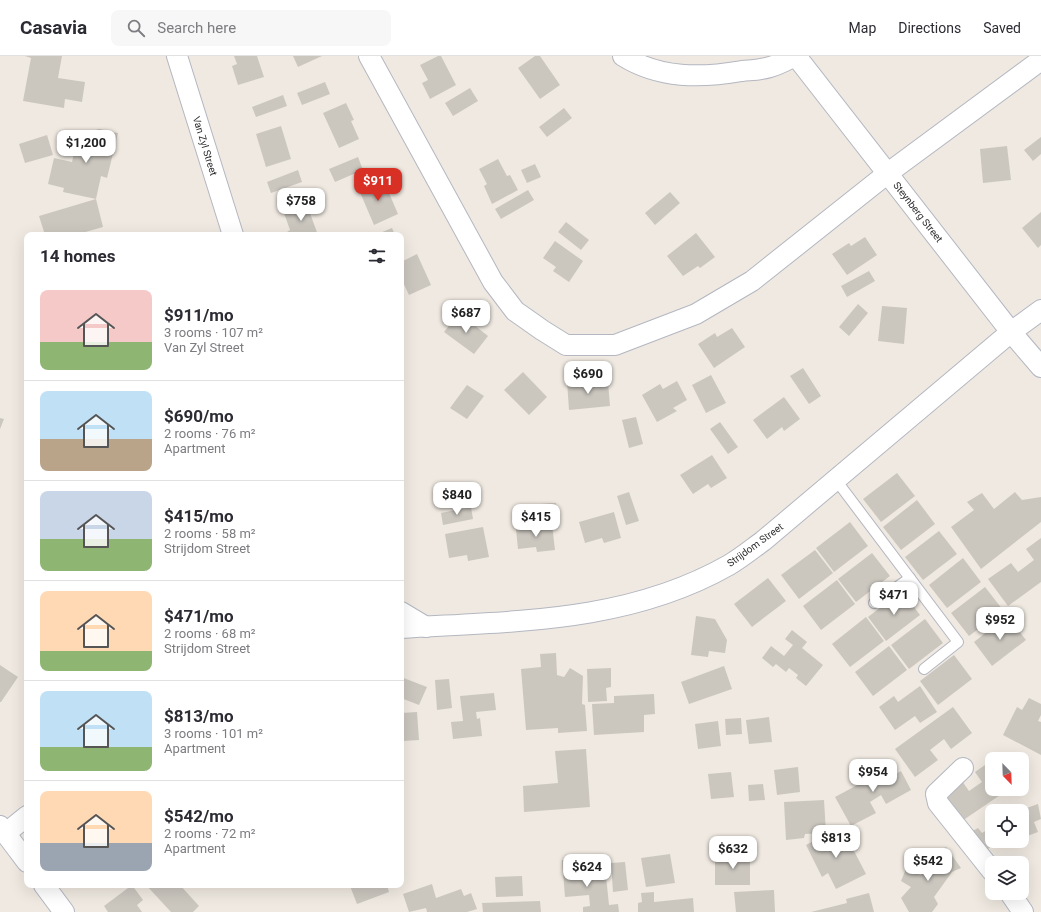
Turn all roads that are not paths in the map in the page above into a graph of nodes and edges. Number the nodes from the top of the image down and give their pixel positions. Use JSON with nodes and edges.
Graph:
{"nodes":[{"id":1,"x":177,"y":56,"type":"edge"},
{"id":2,"x":369,"y":56,"type":"edge"},
{"id":3,"x":623,"y":56,"type":"edge"},
{"id":4,"x":796,"y":56,"type":"edge"},
{"id":5,"x":1041,"y":60,"type":"edge"},
{"id":6,"x":888,"y":173,"type":"junction"},
{"id":7,"x":232,"y":232,"type":"edge"},
{"id":8,"x":1041,"y":310,"type":"edge"},
{"id":9,"x":1011,"y":332,"type":"junction"},
{"id":10,"x":1041,"y":368,"type":"edge"},
{"id":11,"x":836,"y":480,"type":"junction"},
{"id":12,"x":910,"y":578,"type":"junction"},
{"id":13,"x":874,"y":603,"type":"dead end"},
{"id":14,"x":404,"y":614,"type":"edge"},
{"id":15,"x":426,"y":627,"type":"junction"},
{"id":16,"x":404,"y":628,"type":"edge"},
{"id":17,"x":924,"y":669,"type":"dead end"},
{"id":18,"x":963,"y":768,"type":"dead end"},
{"id":19,"x":24,"y":818,"type":"edge"},
{"id":20,"x":3,"y":829,"type":"edge"},
{"id":21,"x":24,"y":858,"type":"edge"},
{"id":22,"x":985,"y":863,"type":"edge"},
{"id":23,"x":46,"y":888,"type":"edge"},
{"id":24,"x":1015,"y":900,"type":"edge"},
{"id":25,"x":64,"y":912,"type":"edge"},
{"id":26,"x":1023,"y":912,"type":"edge"}],
"edges":[{"from":1,"to":7,"type":"street","name":"Van Zyl Street"},
{"from":2,"to":6,"type":"street"},
{"from":3,"to":4,"type":"street"},
{"from":4,"to":6,"type":"street","name":"Steynberg Street"},
{"from":5,"to":6,"type":"street"},
{"from":6,"to":9,"type":"street","name":"Steynberg Street"},
{"from":8,"to":9,"type":"street","name":"Strijdom Street"},
{"from":9,"to":10,"type":"street","name":"Steynberg Street"},
{"from":9,"to":11,"type":"street","name":"Strijdom Street"},
{"from":11,"to":12,"type":"lane"},
{"from":11,"to":15,"type":"street","name":"Strijdom Street"},
{"from":12,"to":13,"type":"lane"},
{"from":12,"to":17,"type":"lane"},
{"from":14,"to":15,"type":"street"},
{"from":15,"to":16,"type":"street","name":"Strijdom Street"},
{"from":18,"to":22,"type":"street"},
{"from":19,"to":20,"type":"street"},
{"from":20,"to":21,"type":"street"},
{"from":23,"to":25,"type":"street"},
{"from":24,"to":26,"type":"street"}]}
